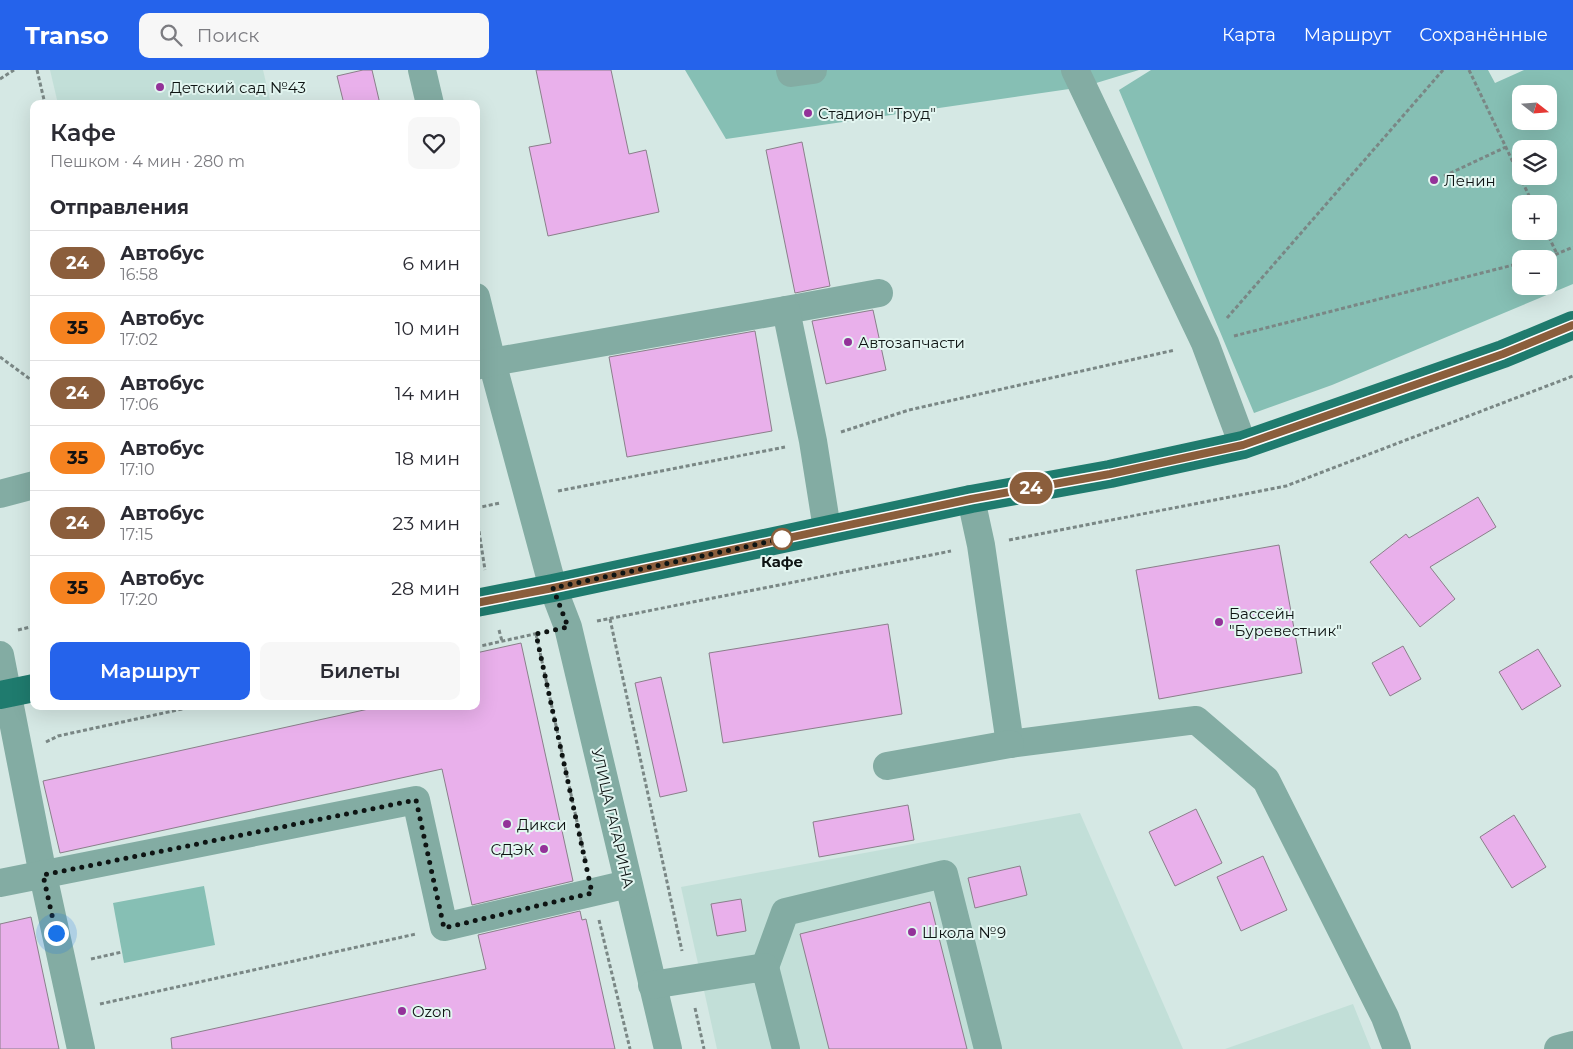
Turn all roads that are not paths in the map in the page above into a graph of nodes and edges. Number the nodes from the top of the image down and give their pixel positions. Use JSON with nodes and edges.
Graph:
{"nodes":[{"id":1,"x":422,"y":70,"type":"edge"},
{"id":2,"x":790,"y":70,"type":"edge"},
{"id":3,"x":813,"y":70,"type":"edge"},
{"id":4,"x":1075,"y":70,"type":"edge"},
{"id":5,"x":429,"y":100,"type":"edge"},
{"id":6,"x":878,"y":292,"type":"dead end"},
{"id":7,"x":786,"y":310,"type":"junction"},
{"id":8,"x":1573,"y":325,"type":"edge"},
{"id":9,"x":480,"y":330,"type":"edge"},
{"id":10,"x":484,"y":364,"type":"edge"},
{"id":11,"x":1243,"y":445,"type":"junction"},
{"id":12,"x":30,"y":486,"type":"edge"},
{"id":13,"x":0,"y":494,"type":"edge"},
{"id":14,"x":971,"y":499,"type":"junction"},
{"id":15,"x":827,"y":529,"type":"junction"},
{"id":16,"x":553,"y":588,"type":"junction"},
{"id":17,"x":480,"y":602,"type":"edge"},
{"id":18,"x":0,"y":655,"type":"edge"},
{"id":19,"x":30,"y":689,"type":"edge"},
{"id":20,"x":4,"y":694,"type":"edge"},
{"id":21,"x":1010,"y":744,"type":"junction"},
{"id":22,"x":887,"y":766,"type":"dead end"},
{"id":23,"x":43,"y":875,"type":"junction"},
{"id":24,"x":0,"y":883,"type":"edge"},
{"id":25,"x":628,"y":884,"type":"junction"},
{"id":26,"x":765,"y":967,"type":"junction"},
{"id":27,"x":652,"y":985,"type":"junction"},
{"id":28,"x":1573,"y":1045,"type":"edge"},
{"id":29,"x":81,"y":1049,"type":"edge"},
{"id":30,"x":668,"y":1049,"type":"edge"},
{"id":31,"x":786,"y":1049,"type":"edge"},
{"id":32,"x":988,"y":1049,"type":"edge"},
{"id":33,"x":1397,"y":1049,"type":"edge"},
{"id":34,"x":1558,"y":1049,"type":"edge"}],
"edges":[{"from":1,"to":5,"type":"street"},
{"from":2,"to":3,"type":"street"},
{"from":4,"to":11,"type":"street"},
{"from":6,"to":7,"type":"street"},
{"from":7,"to":10,"type":"street"},
{"from":7,"to":15,"type":"street"},
{"from":8,"to":11,"type":"main road"},
{"from":9,"to":10,"type":"street","name":"УЛИЦА ГАГАРИНА"},
{"from":10,"to":16,"type":"street","name":"УЛИЦА ГАГАРИНА"},
{"from":11,"to":14,"type":"main road"},
{"from":12,"to":13,"type":"street"},
{"from":14,"to":15,"type":"main road"},
{"from":14,"to":21,"type":"street"},
{"from":15,"to":16,"type":"main road"},
{"from":16,"to":17,"type":"main road"},
{"from":16,"to":25,"type":"street","name":"УЛИЦА ГАГАРИНА"},
{"from":18,"to":20,"type":"street"},
{"from":19,"to":20,"type":"main road"},
{"from":20,"to":23,"type":"street"},
{"from":21,"to":22,"type":"street"},
{"from":21,"to":33,"type":"street"},
{"from":23,"to":24,"type":"street"},
{"from":23,"to":25,"type":"street"},
{"from":23,"to":29,"type":"street"},
{"from":25,"to":27,"type":"street","name":"УЛИЦА ГАГАРИНА"},
{"from":26,"to":27,"type":"street"},
{"from":26,"to":31,"type":"street"},
{"from":26,"to":32,"type":"street"},
{"from":27,"to":30,"type":"street","name":"УЛИЦА ГАГАРИНА"},
{"from":28,"to":34,"type":"street"}]}
